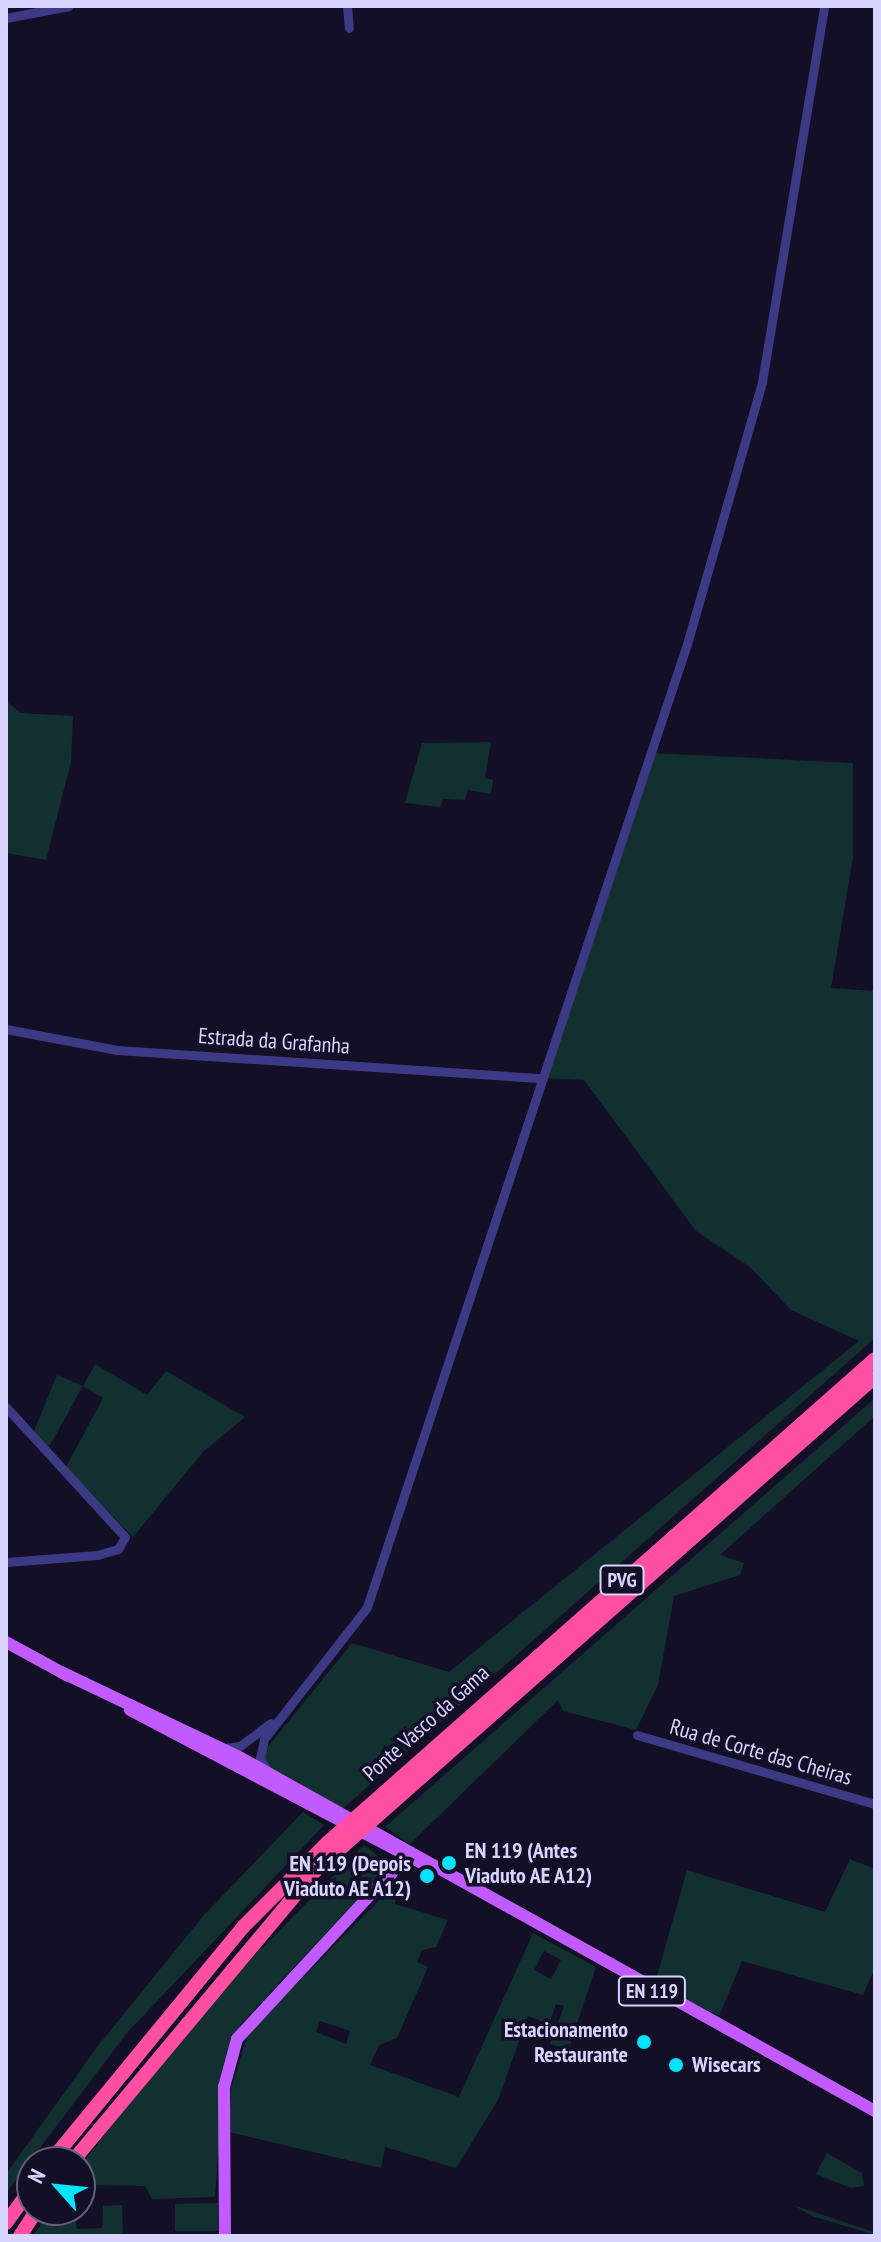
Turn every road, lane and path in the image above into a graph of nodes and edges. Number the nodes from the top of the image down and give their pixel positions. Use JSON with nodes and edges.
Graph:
{"nodes":[{"id":1,"x":69,"y":6,"type":"edge"},
{"id":2,"x":347,"y":6,"type":"edge"},
{"id":3,"x":824,"y":6,"type":"edge"},
{"id":4,"x":6,"y":18,"type":"edge"},
{"id":5,"x":349,"y":28,"type":"dead end"},
{"id":6,"x":6,"y":1029,"type":"edge"},
{"id":7,"x":542,"y":1078,"type":"junction"},
{"id":8,"x":875,"y":1359,"type":"edge"},
{"id":9,"x":875,"y":1377,"type":"edge"},
{"id":10,"x":6,"y":1407,"type":"edge"},
{"id":11,"x":6,"y":1562,"type":"edge"},
{"id":12,"x":6,"y":1642,"type":"edge"},
{"id":13,"x":61,"y":1672,"type":"junction"},
{"id":14,"x":303,"y":1690,"type":"junction"},
{"id":15,"x":164,"y":1729,"type":"junction"},
{"id":16,"x":637,"y":1735,"type":"dead end"},
{"id":17,"x":251,"y":1739,"type":"junction"},
{"id":18,"x":264,"y":1739,"type":"junction"},
{"id":19,"x":213,"y":1744,"type":"junction"},
{"id":20,"x":241,"y":1758,"type":"junction"},
{"id":21,"x":250,"y":1775,"type":"junction"},
{"id":22,"x":270,"y":1775,"type":"junction"},
{"id":23,"x":875,"y":1804,"type":"edge"},
{"id":24,"x":375,"y":1805,"type":"junction"},
{"id":25,"x":371,"y":1840,"type":"junction"},
{"id":26,"x":333,"y":1846,"type":"junction"},
{"id":27,"x":407,"y":1853,"type":"junction"},
{"id":28,"x":383,"y":1876,"type":"junction"},
{"id":29,"x":363,"y":1902,"type":"junction"},
{"id":30,"x":875,"y":2111,"type":"edge"},
{"id":31,"x":63,"y":2146,"type":"edge"},
{"id":32,"x":85,"y":2146,"type":"edge"},
{"id":33,"x":225,"y":2236,"type":"edge"}],
"edges":[{"from":1,"to":4,"type":"street"},
{"from":2,"to":5,"type":"street"},
{"from":3,"to":7,"type":"street"},
{"from":6,"to":7,"type":"street","name":"Estrada da Grafanha"},
{"from":7,"to":14,"type":"street"},
{"from":8,"to":24,"type":"highway","name":"Ponte Vasco da Gama","number":"PVG"},
{"from":9,"to":24,"type":"highway","name":"Ponte Vasco da Gama","number":"PVG"},
{"from":10,"to":11,"type":"street"},
{"from":12,"to":13,"type":"main road","number":"EN 119"},
{"from":13,"to":15,"type":"main road","number":"EN 119"},
{"from":13,"to":19,"type":"main road","number":"EN 119"},
{"from":14,"to":17,"type":"street"},
{"from":14,"to":18,"type":"street"},
{"from":15,"to":20,"type":"street"},
{"from":15,"to":21,"type":"main road","number":"EN 119"},
{"from":16,"to":23,"type":"street","name":"Rua de Corte das Cheiras"},
{"from":17,"to":19,"type":"street"},
{"from":17,"to":20,"type":"street"},
{"from":18,"to":20,"type":"street"},
{"from":18,"to":22,"type":"street"},
{"from":19,"to":20,"type":"main road","number":"EN 119"},
{"from":20,"to":21,"type":"street"},
{"from":20,"to":22,"type":"main road","number":"EN 119"},
{"from":21,"to":25,"type":"main road","number":"EN 119"},
{"from":22,"to":27,"type":"main road","number":"EN 119"},
{"from":24,"to":26,"type":"highway","name":"Ponte Vasco da Gama","number":"PVG"},
{"from":25,"to":27,"type":"main road","number":"EN 119"},
{"from":25,"to":28,"type":"main road"},
{"from":26,"to":31,"type":"highway","name":"Ponte Vasco da Gama","number":"PVG"},
{"from":26,"to":32,"type":"highway","name":"Ponte Vasco da Gama","number":"PVG"},
{"from":27,"to":28,"type":"main road"},
{"from":27,"to":29,"type":"main road"},
{"from":27,"to":30,"type":"main road","number":"EN 119"},
{"from":28,"to":29,"type":"main road"},
{"from":29,"to":33,"type":"main road"}]}
